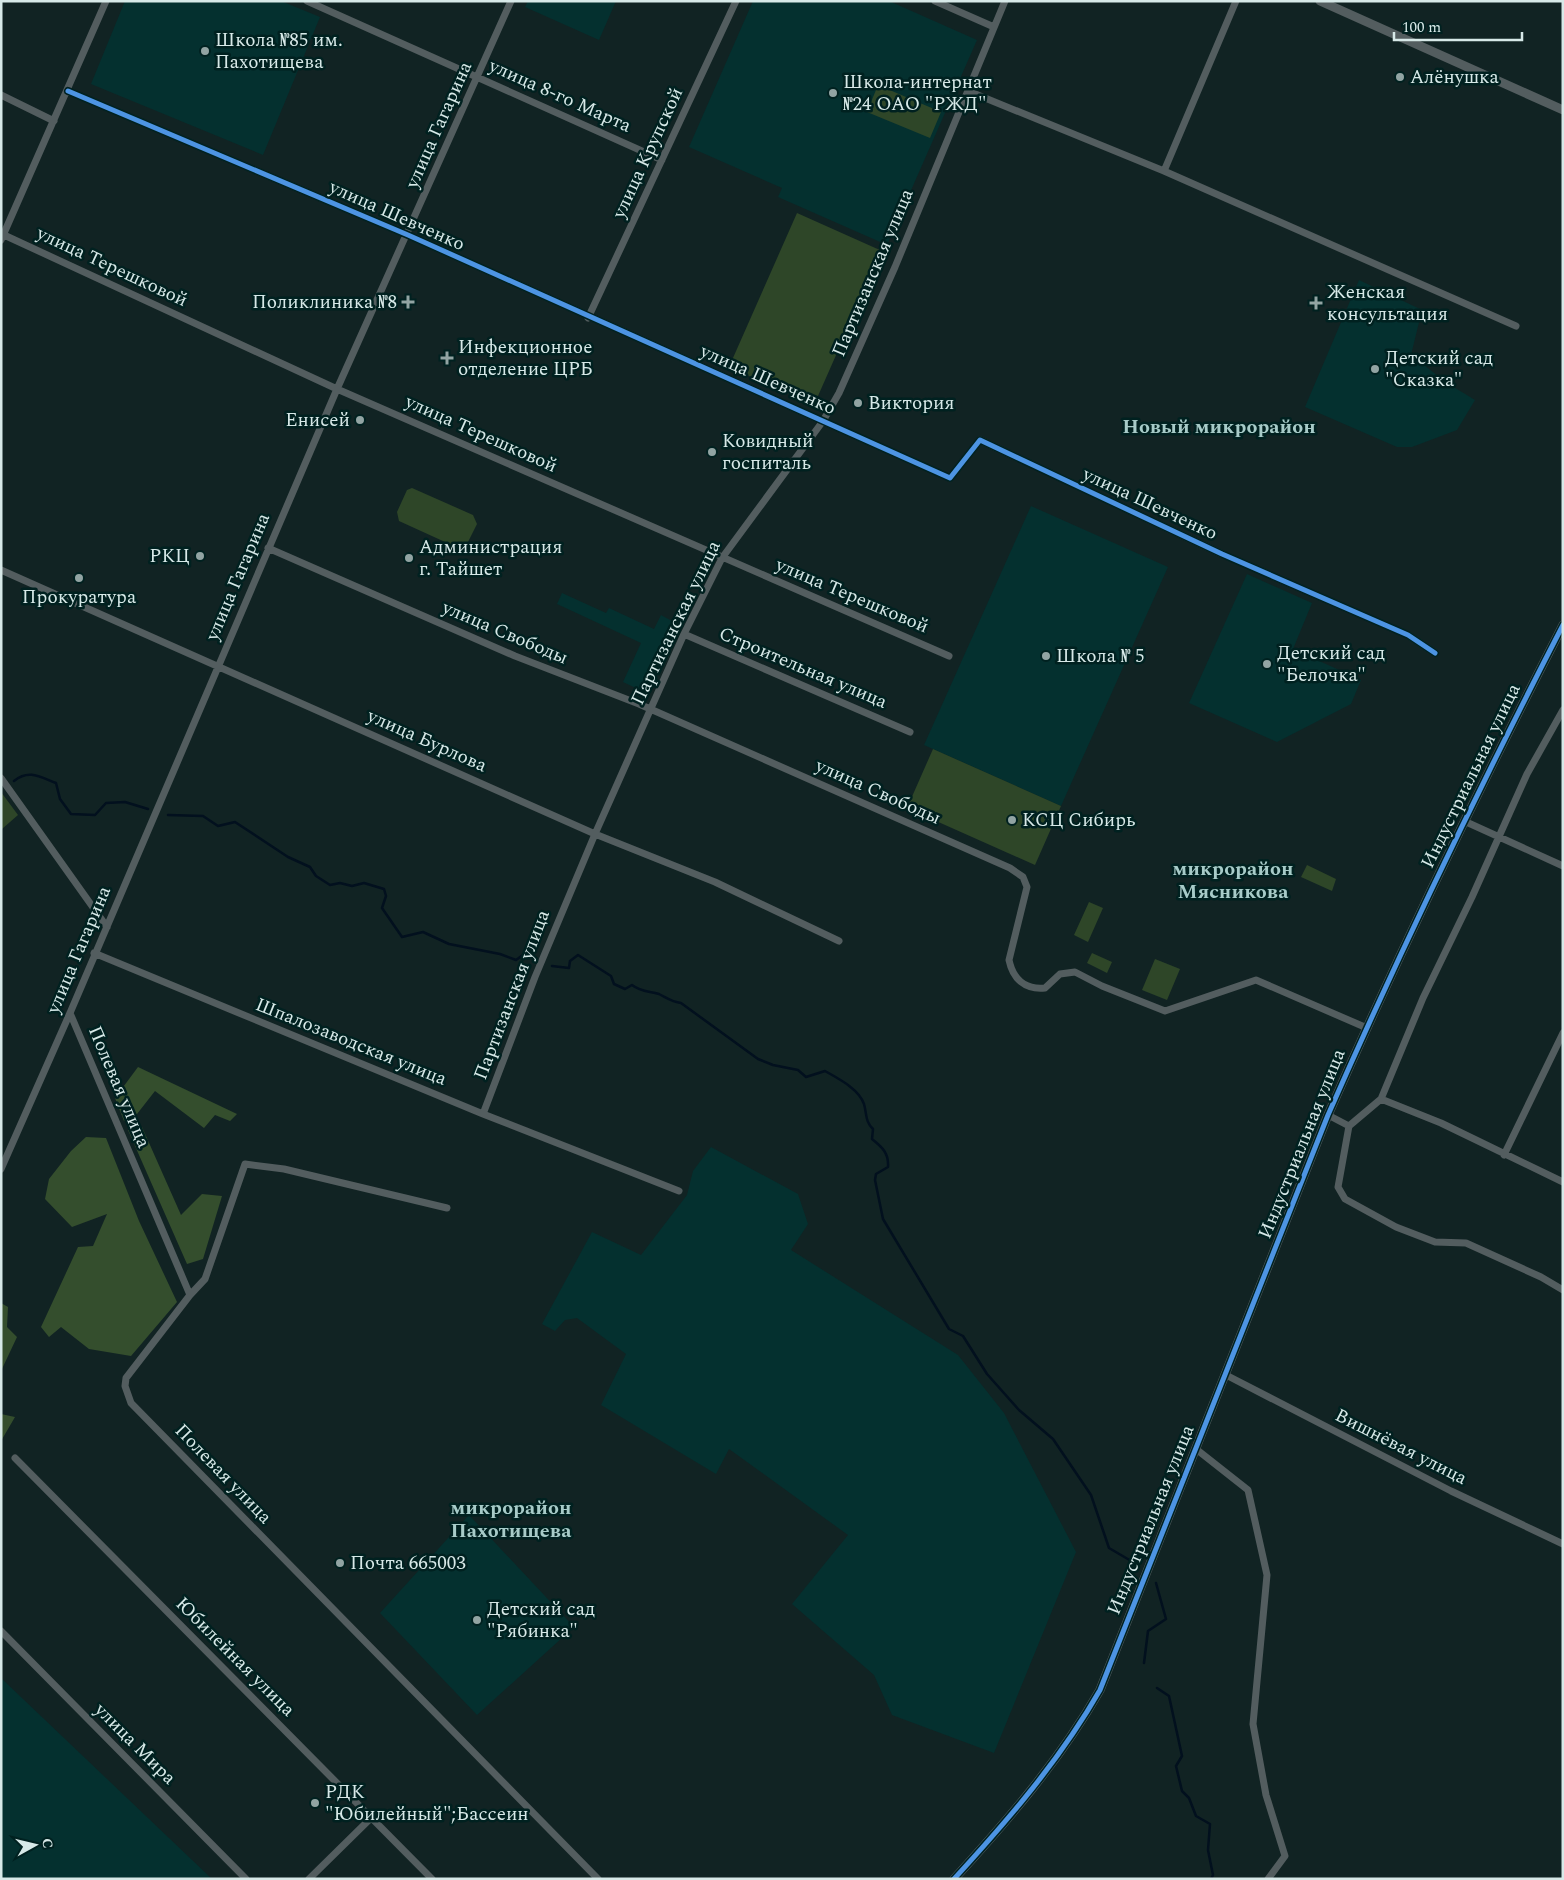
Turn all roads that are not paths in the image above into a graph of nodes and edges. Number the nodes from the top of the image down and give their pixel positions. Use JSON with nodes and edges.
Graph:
{"nodes":[{"id":1,"x":106,"y":1,"type":"edge"},
{"id":2,"x":307,"y":1,"type":"edge"},
{"id":3,"x":511,"y":1,"type":"edge"},
{"id":4,"x":736,"y":1,"type":"edge"},
{"id":5,"x":936,"y":1,"type":"edge"},
{"id":6,"x":1006,"y":1,"type":"edge"},
{"id":7,"x":1236,"y":1,"type":"edge"},
{"id":8,"x":1320,"y":1,"type":"edge"},
{"id":9,"x":994,"y":27,"type":"junction"},
{"id":10,"x":478,"y":77,"type":"junction"},
{"id":11,"x":68,"y":91,"type":"junction"},
{"id":12,"x":968,"y":91,"type":"junction"},
{"id":13,"x":1,"y":95,"type":"edge"},
{"id":14,"x":1563,"y":110,"type":"edge"},
{"id":15,"x":54,"y":121,"type":"junction"},
{"id":16,"x":662,"y":160,"type":"junction"},
{"id":17,"x":1164,"y":171,"type":"junction"},
{"id":18,"x":408,"y":236,"type":"junction"},
{"id":19,"x":2,"y":238,"type":"edge"},
{"id":20,"x":588,"y":318,"type":"junction"},
{"id":21,"x":1516,"y":326,"type":"dead end"},
{"id":22,"x":337,"y":389,"type":"junction"},
{"id":23,"x":823,"y":421,"type":"junction"},
{"id":24,"x":268,"y":548,"type":"junction"},
{"id":25,"x":722,"y":558,"type":"junction"},
{"id":26,"x":1,"y":570,"type":"edge"},
{"id":27,"x":1563,"y":624,"type":"edge"},
{"id":28,"x":684,"y":634,"type":"junction"},
{"id":29,"x":1435,"y":653,"type":"dead end"},
{"id":30,"x":949,"y":656,"type":"dead end"},
{"id":31,"x":219,"y":665,"type":"junction"},
{"id":32,"x":650,"y":710,"type":"junction"},
{"id":33,"x":1563,"y":710,"type":"edge"},
{"id":34,"x":910,"y":732,"type":"dead end"},
{"id":35,"x":1,"y":778,"type":"edge"},
{"id":36,"x":1464,"y":821,"type":"junction"},
{"id":37,"x":595,"y":834,"type":"junction"},
{"id":38,"x":1499,"y":837,"type":"junction"},
{"id":39,"x":1563,"y":866,"type":"edge"},
{"id":40,"x":107,"y":927,"type":"junction"},
{"id":41,"x":839,"y":941,"type":"dead end"},
{"id":42,"x":94,"y":953,"type":"junction"},
{"id":43,"x":70,"y":1013,"type":"junction"},
{"id":44,"x":1366,"y":1028,"type":"junction"},
{"id":45,"x":1563,"y":1033,"type":"edge"},
{"id":46,"x":1381,"y":1099,"type":"junction"},
{"id":47,"x":483,"y":1114,"type":"junction"},
{"id":48,"x":1328,"y":1115,"type":"junction"},
{"id":49,"x":1349,"y":1126,"type":"junction"},
{"id":50,"x":1504,"y":1155,"type":"junction"},
{"id":51,"x":1,"y":1169,"type":"edge"},
{"id":52,"x":1563,"y":1182,"type":"edge"},
{"id":53,"x":679,"y":1191,"type":"dead end"},
{"id":54,"x":447,"y":1208,"type":"dead end"},
{"id":55,"x":1563,"y":1290,"type":"edge"},
{"id":56,"x":190,"y":1296,"type":"junction"},
{"id":57,"x":1226,"y":1375,"type":"junction"},
{"id":58,"x":1196,"y":1449,"type":"junction"},
{"id":59,"x":15,"y":1458,"type":"dead end"},
{"id":60,"x":1563,"y":1544,"type":"edge"},
{"id":61,"x":1,"y":1631,"type":"edge"},
{"id":62,"x":371,"y":1818,"type":"junction"},
{"id":63,"x":246,"y":1879,"type":"edge"},
{"id":64,"x":309,"y":1879,"type":"edge"},
{"id":65,"x":432,"y":1879,"type":"edge"},
{"id":66,"x":598,"y":1879,"type":"edge"},
{"id":67,"x":954,"y":1879,"type":"edge"},
{"id":68,"x":1268,"y":1879,"type":"edge"}],
"edges":[{"from":1,"to":11,"type":"street"},
{"from":2,"to":10,"type":"street","name":"улица 8-го Марта"},
{"from":3,"to":10,"type":"street","name":"улица Гагарина"},
{"from":4,"to":16,"type":"street","name":"улица Крупской"},
{"from":5,"to":9,"type":"street"},
{"from":6,"to":9,"type":"street","name":"Партизанская улица"},
{"from":7,"to":17,"type":"street"},
{"from":8,"to":14,"type":"street"},
{"from":9,"to":12,"type":"street","name":"Партизанская улица"},
{"from":10,"to":16,"type":"street","name":"улица 8-го Марта"},
{"from":10,"to":18,"type":"street","name":"улица Гагарина"},
{"from":11,"to":15,"type":"street"},
{"from":11,"to":18,"type":"street","name":"улица Шевченко"},
{"from":12,"to":17,"type":"street"},
{"from":12,"to":23,"type":"street","name":"Партизанская улица"},
{"from":13,"to":15,"type":"street"},
{"from":15,"to":19,"type":"street"},
{"from":16,"to":20,"type":"street","name":"улица Крупской"},
{"from":17,"to":21,"type":"street"},
{"from":18,"to":20,"type":"street","name":"улица Шевченко"},
{"from":18,"to":22,"type":"street","name":"улица Гагарина"},
{"from":19,"to":22,"type":"street","name":"улица Терешковой"},
{"from":20,"to":23,"type":"street","name":"улица Шевченко"},
{"from":22,"to":24,"type":"street","name":"улица Гагарина"},
{"from":22,"to":25,"type":"street","name":"улица Терешковой"},
{"from":23,"to":25,"type":"street","name":"Партизанская улица"},
{"from":23,"to":29,"type":"street","name":"улица Шевченко"},
{"from":24,"to":31,"type":"street","name":"улица Гагарина"},
{"from":24,"to":32,"type":"street","name":"улица Свободы"},
{"from":25,"to":28,"type":"street","name":"Партизанская улица"},
{"from":25,"to":30,"type":"street","name":"улица Терешковой"},
{"from":26,"to":31,"type":"street","name":"улица Бурлова"},
{"from":27,"to":36,"type":"street","name":"Индустриальная улица"},
{"from":28,"to":32,"type":"street","name":"Партизанская улица"},
{"from":28,"to":34,"type":"street","name":"Строительная улица"},
{"from":31,"to":37,"type":"street","name":"улица Бурлова"},
{"from":31,"to":40,"type":"street","name":"улица Гагарина"},
{"from":32,"to":37,"type":"street","name":"Партизанская улица"},
{"from":32,"to":44,"type":"street","name":"улица Свободы"},
{"from":33,"to":38,"type":"street"},
{"from":35,"to":40,"type":"street"},
{"from":36,"to":38,"type":"street"},
{"from":36,"to":44,"type":"street","name":"Индустриальная улица"},
{"from":37,"to":41,"type":"street","name":"улица Бурлова"},
{"from":37,"to":47,"type":"street","name":"Партизанская улица"},
{"from":38,"to":39,"type":"street"},
{"from":38,"to":46,"type":"street"},
{"from":40,"to":42,"type":"street","name":"улица Гагарина"},
{"from":42,"to":43,"type":"street","name":"улица Гагарина"},
{"from":42,"to":47,"type":"street","name":"Шпалозаводская улица"},
{"from":43,"to":51,"type":"street","name":"улица Гагарина"},
{"from":43,"to":56,"type":"street","name":"Полевая улица"},
{"from":44,"to":48,"type":"street","name":"Индустриальная улица"},
{"from":45,"to":50,"type":"street"},
{"from":46,"to":49,"type":"street"},
{"from":46,"to":50,"type":"street"},
{"from":47,"to":53,"type":"street","name":"Шпалозаводская улица"},
{"from":48,"to":49,"type":"street"},
{"from":48,"to":57,"type":"street","name":"Индустриальная улица"},
{"from":49,"to":55,"type":"street"},
{"from":50,"to":52,"type":"street"},
{"from":54,"to":56,"type":"street"},
{"from":56,"to":66,"type":"street","name":"Полевая улица"},
{"from":57,"to":58,"type":"street","name":"Индустриальная улица"},
{"from":57,"to":60,"type":"street","name":"Вишнёвая улица"},
{"from":58,"to":67,"type":"street","name":"Индустриальная улица"},
{"from":58,"to":68,"type":"street"},
{"from":59,"to":62,"type":"street","name":"Юбилейная улица"},
{"from":61,"to":63,"type":"street","name":"улица Мира"},
{"from":62,"to":64,"type":"street"},
{"from":62,"to":65,"type":"street","name":"Юбилейная улица"}]}
